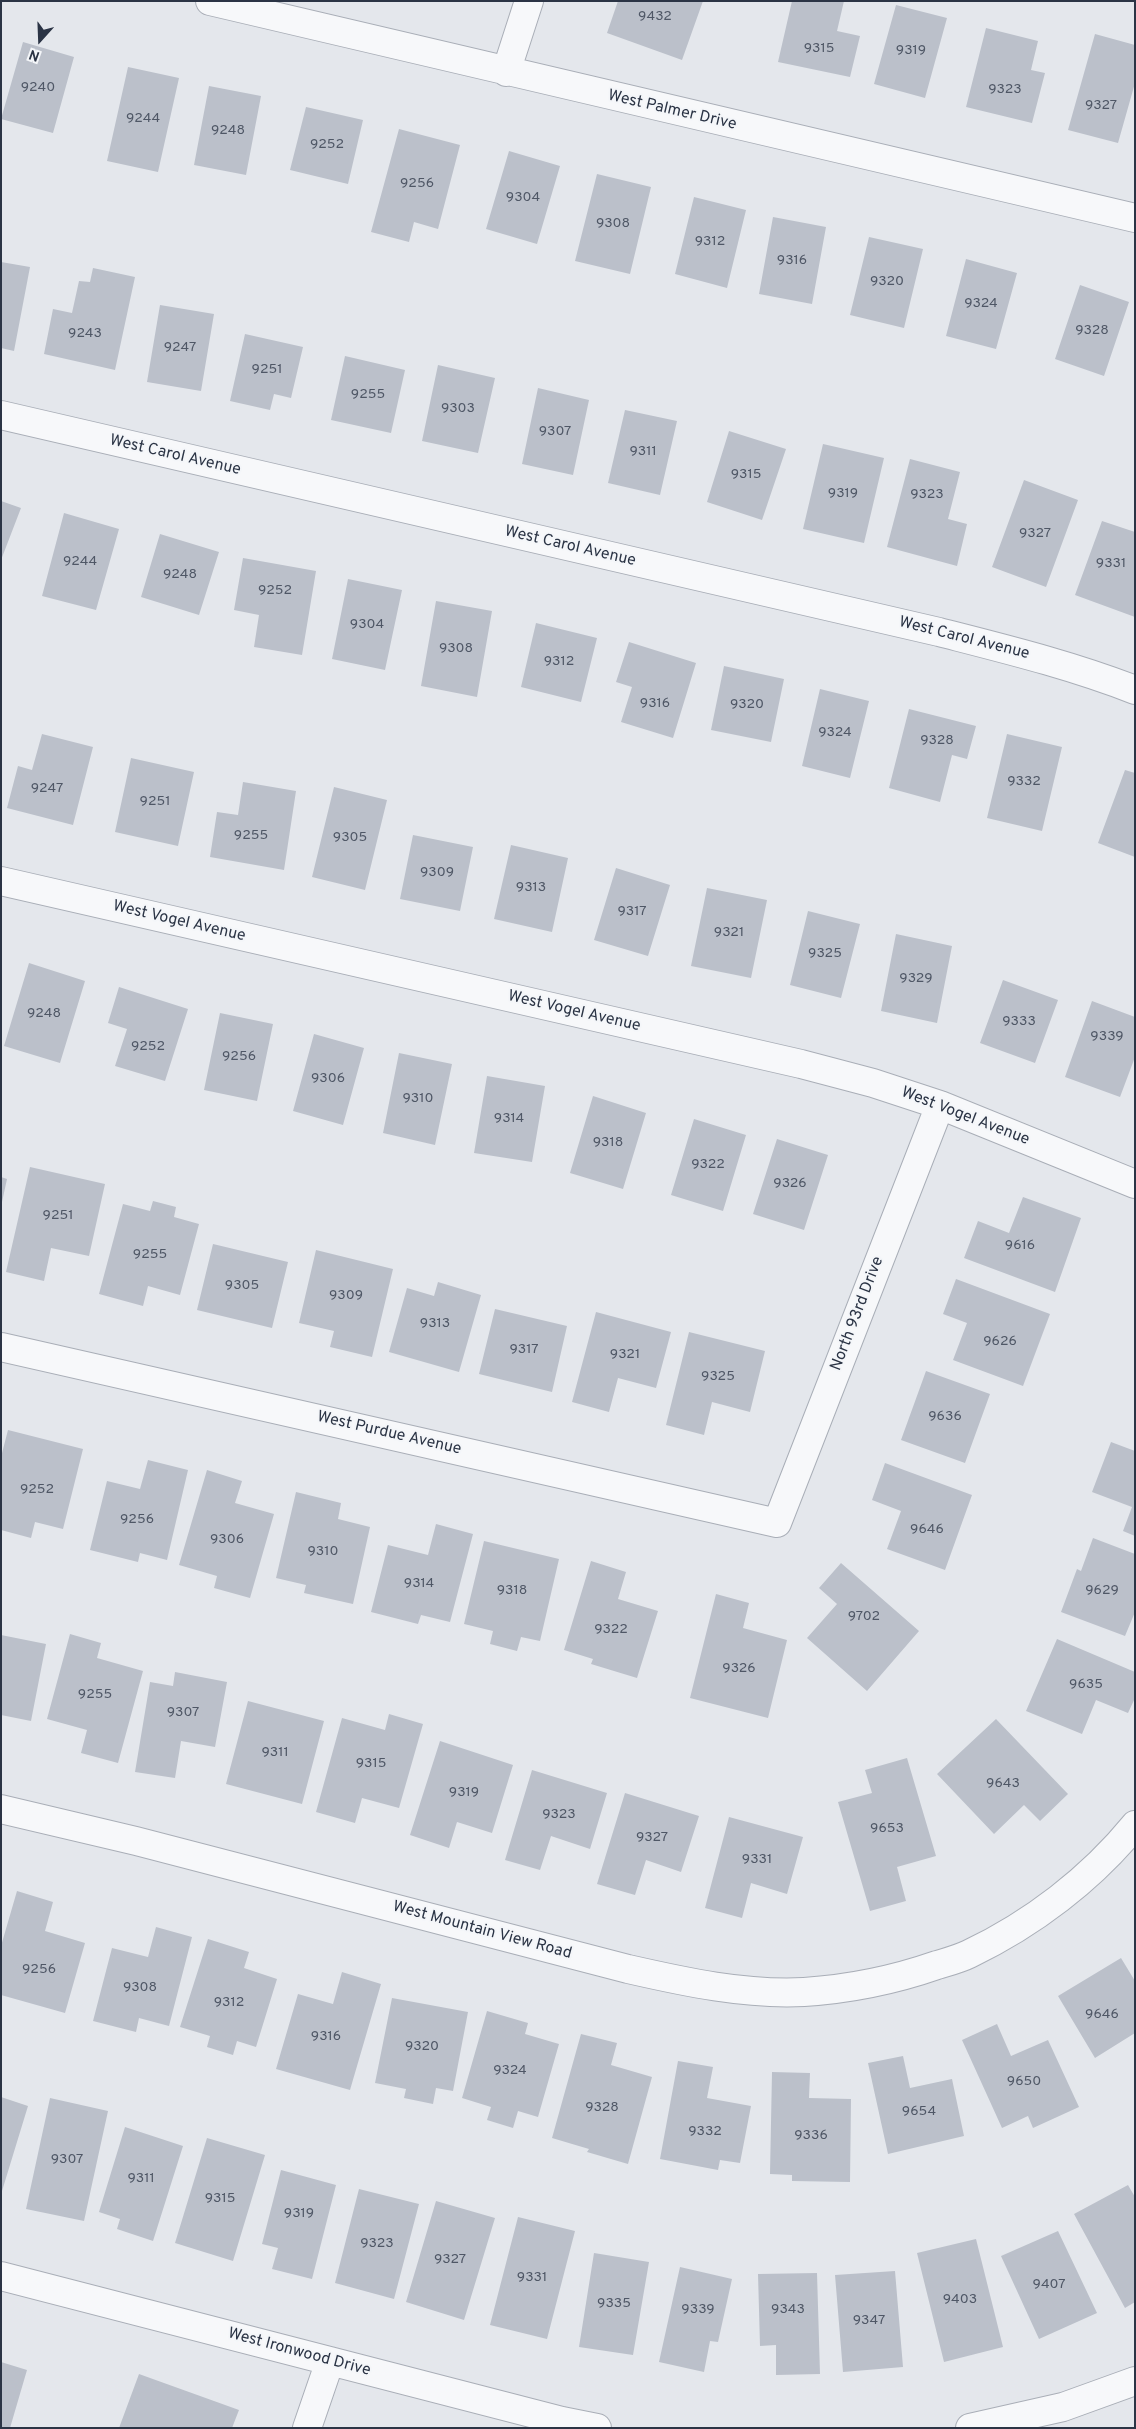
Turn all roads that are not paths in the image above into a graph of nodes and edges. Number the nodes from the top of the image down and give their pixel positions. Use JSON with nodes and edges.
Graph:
{"nodes":[{"id":1,"x":210,"y":1,"type":"edge"},
{"id":2,"x":528,"y":1,"type":"edge"},
{"id":3,"x":506,"y":72,"type":"junction"},
{"id":4,"x":1135,"y":218,"type":"edge"},
{"id":5,"x":1,"y":415,"type":"edge"},
{"id":6,"x":1135,"y":690,"type":"edge"},
{"id":7,"x":1,"y":881,"type":"edge"},
{"id":8,"x":940,"y":1105,"type":"junction"},
{"id":9,"x":1135,"y":1184,"type":"edge"},
{"id":10,"x":1,"y":1347,"type":"edge"},
{"id":11,"x":777,"y":1523,"type":"joint"},
{"id":12,"x":1,"y":1809,"type":"edge"},
{"id":13,"x":1135,"y":1825,"type":"edge"},
{"id":14,"x":1,"y":2276,"type":"edge"},
{"id":15,"x":330,"y":2361,"type":"junction"},
{"id":16,"x":1135,"y":2381,"type":"edge"},
{"id":17,"x":307,"y":2428,"type":"edge"},
{"id":18,"x":597,"y":2428,"type":"edge"},
{"id":19,"x":970,"y":2428,"type":"edge"}],
"edges":[{"from":1,"to":3,"type":"street","name":"West Palmer Drive"},
{"from":2,"to":3,"type":"street"},
{"from":3,"to":4,"type":"street","name":"West Palmer Drive"},
{"from":5,"to":6,"type":"street","name":"West Carol Avenue"},
{"from":7,"to":8,"type":"street","name":"West Vogel Avenue"},
{"from":8,"to":9,"type":"street","name":"West Vogel Avenue"},
{"from":8,"to":11,"type":"street","name":"North 93rd Drive"},
{"from":10,"to":11,"type":"street","name":"West Purdue Avenue"},
{"from":12,"to":13,"type":"street","name":"West Mountain View Road"},
{"from":14,"to":15,"type":"street","name":"West Ironwood Drive"},
{"from":15,"to":17,"type":"street"},
{"from":15,"to":18,"type":"street","name":"West Ironwood Drive"},
{"from":16,"to":19,"type":"street"}]}
